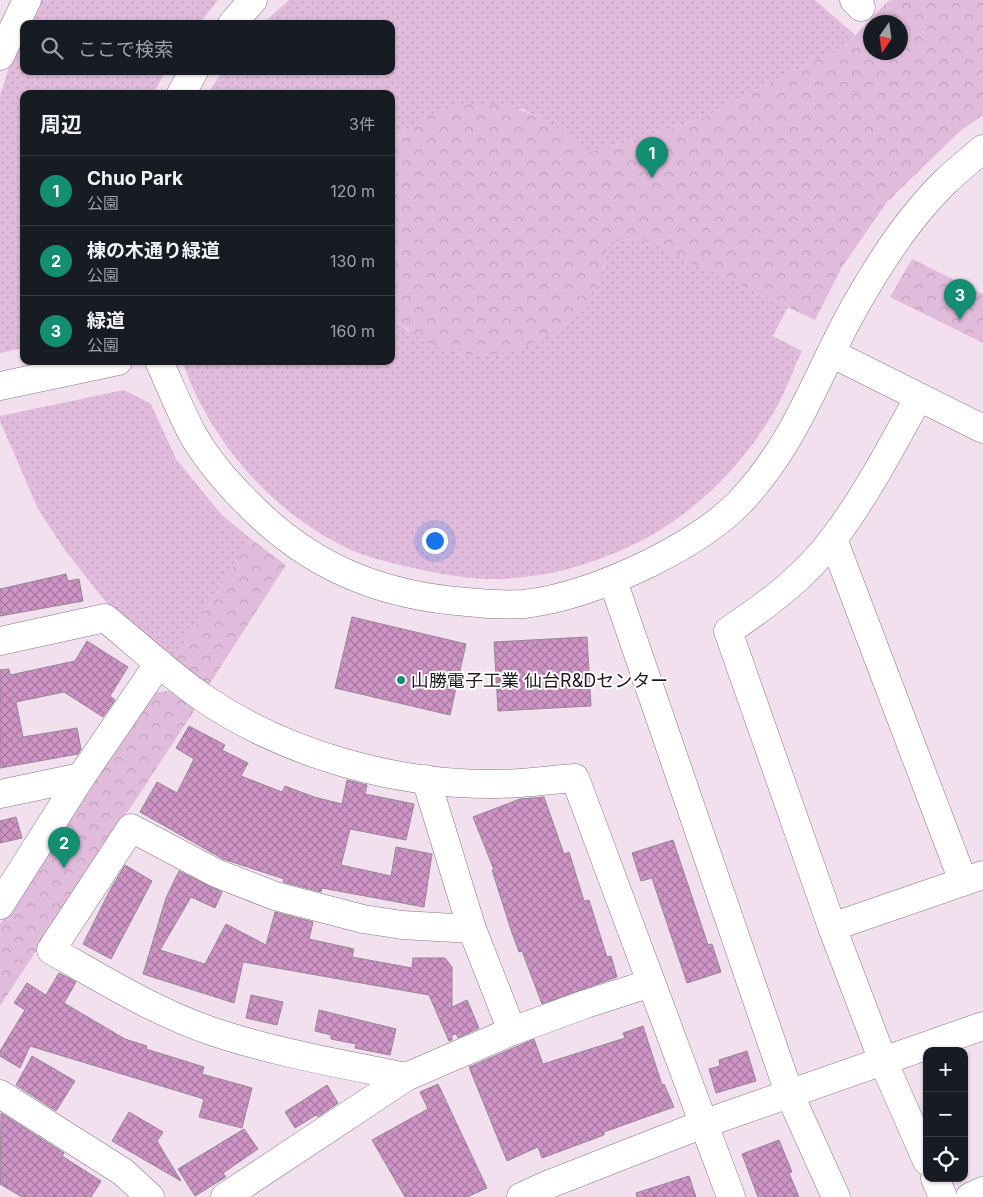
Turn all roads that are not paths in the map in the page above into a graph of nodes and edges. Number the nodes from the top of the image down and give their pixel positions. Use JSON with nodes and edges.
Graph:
{"nodes":[{"id":1,"x":27,"y":0,"type":"edge"},
{"id":2,"x":253,"y":0,"type":"edge"},
{"id":3,"x":236,"y":20,"type":"edge"},
{"id":4,"x":0,"y":56,"type":"edge"},
{"id":5,"x":192,"y":75,"type":"edge"},
{"id":6,"x":183,"y":90,"type":"edge"},
{"id":7,"x":983,"y":149,"type":"edge"},
{"id":8,"x":831,"y":353,"type":"junction"},
{"id":9,"x":99,"y":365,"type":"edge"},
{"id":10,"x":161,"y":365,"type":"edge"},
{"id":11,"x":0,"y":386,"type":"edge"},
{"id":12,"x":919,"y":397,"type":"junction"},
{"id":13,"x":983,"y":429,"type":"edge"},
{"id":14,"x":833,"y":539,"type":"junction"},
{"id":15,"x":613,"y":581,"type":"junction"},
{"id":16,"x":0,"y":641,"type":"edge"},
{"id":17,"x":159,"y":663,"type":"junction"},
{"id":18,"x":81,"y":777,"type":"junction"},
{"id":19,"x":426,"y":780,"type":"junction"},
{"id":20,"x":0,"y":794,"type":"edge"},
{"id":21,"x":973,"y":878,"type":"edge"},
{"id":22,"x":0,"y":905,"type":"edge"},
{"id":23,"x":832,"y":927,"type":"junction"},
{"id":24,"x":472,"y":929,"type":"junction"},
{"id":25,"x":651,"y":983,"type":"junction"},
{"id":26,"x":983,"y":1026,"type":"edge"},
{"id":27,"x":512,"y":1031,"type":"junction"},
{"id":28,"x":882,"y":1061,"type":"junction"},
{"id":29,"x":406,"y":1077,"type":"junction"},
{"id":30,"x":789,"y":1093,"type":"junction"},
{"id":31,"x":0,"y":1094,"type":"edge"},
{"id":32,"x":703,"y":1124,"type":"junction"},
{"id":33,"x":923,"y":1152,"type":"edge"},
{"id":34,"x":937,"y":1182,"type":"edge"},
{"id":35,"x":983,"y":1191,"type":"edge"},
{"id":36,"x":150,"y":1197,"type":"edge"},
{"id":37,"x":224,"y":1197,"type":"edge"},
{"id":38,"x":521,"y":1197,"type":"edge"},
{"id":39,"x":731,"y":1197,"type":"edge"},
{"id":40,"x":836,"y":1197,"type":"edge"},
{"id":41,"x":944,"y":1197,"type":"edge"},
{"id":42,"x":970,"y":1197,"type":"edge"}],
"edges":[{"from":1,"to":4,"type":"street"},
{"from":2,"to":3,"type":"street"},
{"from":5,"to":6,"type":"street"},
{"from":7,"to":8,"type":"street"},
{"from":8,"to":12,"type":"street"},
{"from":8,"to":15,"type":"street"},
{"from":9,"to":11,"type":"street"},
{"from":10,"to":15,"type":"street"},
{"from":12,"to":13,"type":"street"},
{"from":12,"to":14,"type":"street"},
{"from":14,"to":21,"type":"street"},
{"from":14,"to":23,"type":"street"},
{"from":15,"to":30,"type":"street"},
{"from":16,"to":17,"type":"street"},
{"from":17,"to":18,"type":"street"},
{"from":17,"to":19,"type":"street"},
{"from":18,"to":20,"type":"street"},
{"from":18,"to":22,"type":"street"},
{"from":19,"to":24,"type":"street"},
{"from":19,"to":25,"type":"street"},
{"from":21,"to":23,"type":"street"},
{"from":23,"to":28,"type":"street"},
{"from":24,"to":27,"type":"street"},
{"from":24,"to":29,"type":"street"},
{"from":25,"to":27,"type":"street"},
{"from":25,"to":32,"type":"street"},
{"from":26,"to":28,"type":"street"},
{"from":27,"to":29,"type":"street"},
{"from":28,"to":30,"type":"street"},
{"from":28,"to":33,"type":"street"},
{"from":29,"to":37,"type":"street"},
{"from":30,"to":32,"type":"street"},
{"from":30,"to":40,"type":"street"},
{"from":31,"to":36,"type":"street"},
{"from":32,"to":38,"type":"street"},
{"from":32,"to":39,"type":"street"},
{"from":34,"to":41,"type":"street"},
{"from":35,"to":42,"type":"street"}]}
